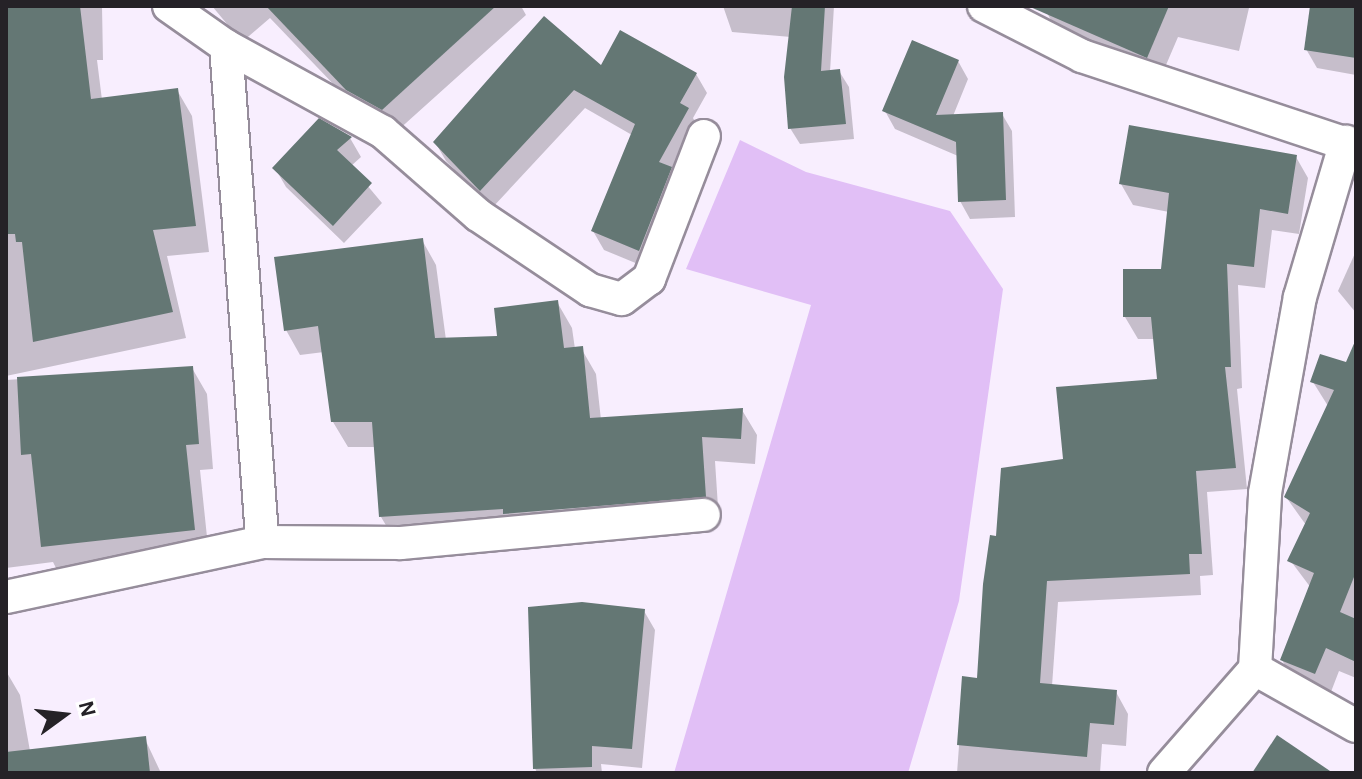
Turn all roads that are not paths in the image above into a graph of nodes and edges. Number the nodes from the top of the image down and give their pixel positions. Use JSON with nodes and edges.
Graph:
{"nodes":[{"id":1,"x":169,"y":6,"type":"edge"},
{"id":2,"x":984,"y":6,"type":"edge"},
{"id":3,"x":226,"y":46,"type":"junction"},
{"id":4,"x":704,"y":136,"type":"dead end"},
{"id":5,"x":1351,"y":144,"type":"edge"},
{"id":6,"x":704,"y":515,"type":"dead end"},
{"id":7,"x":262,"y":542,"type":"junction"},
{"id":8,"x":6,"y":597,"type":"edge"},
{"id":9,"x":1255,"y":669,"type":"junction"},
{"id":10,"x":1356,"y":726,"type":"edge"},
{"id":11,"x":1164,"y":773,"type":"edge"}],
"edges":[{"from":1,"to":3,"type":"street"},
{"from":2,"to":5,"type":"street"},
{"from":3,"to":4,"type":"street"},
{"from":3,"to":7,"type":"street"},
{"from":5,"to":9,"type":"street"},
{"from":6,"to":7,"type":"street"},
{"from":7,"to":8,"type":"street"},
{"from":9,"to":10,"type":"street"},
{"from":9,"to":11,"type":"street"}]}
